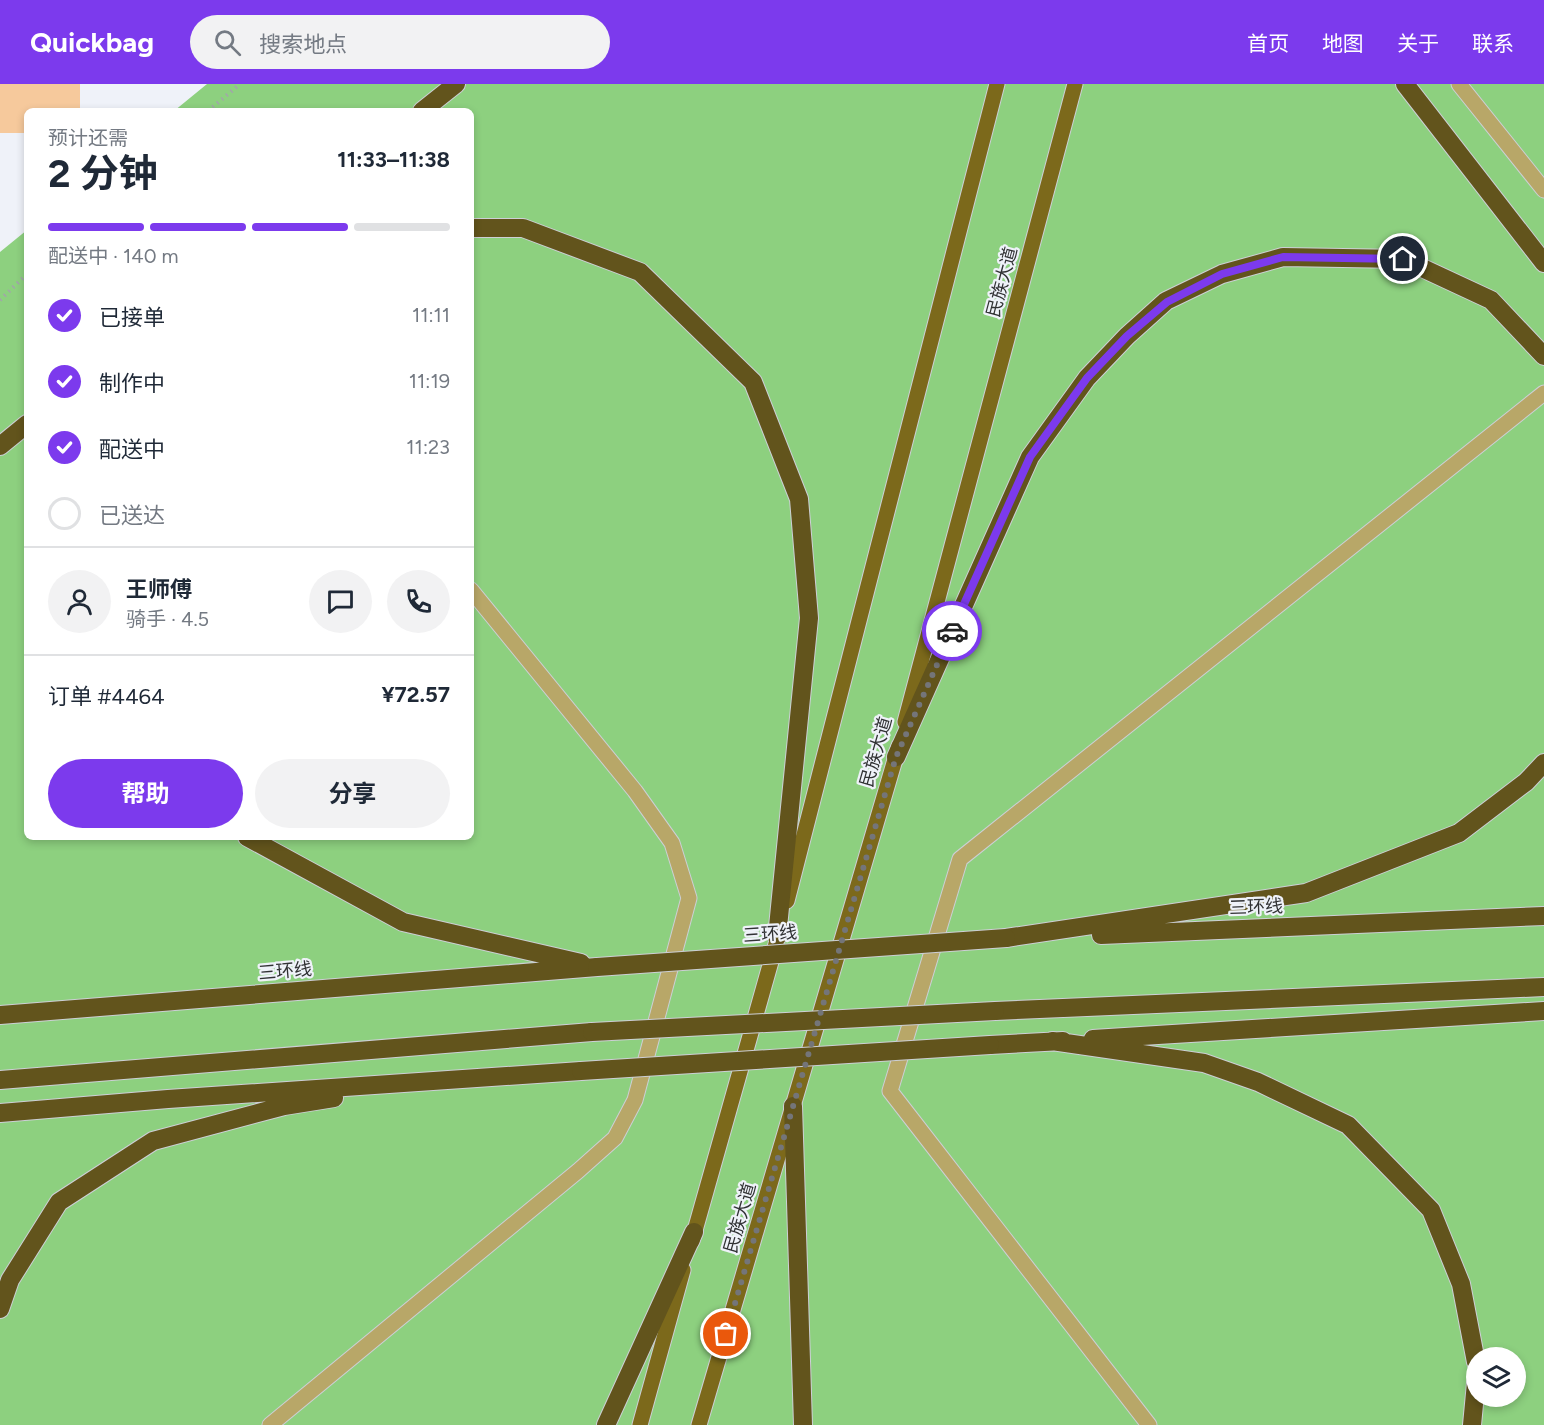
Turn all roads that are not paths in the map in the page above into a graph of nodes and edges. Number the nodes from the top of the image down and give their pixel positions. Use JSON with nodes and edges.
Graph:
{"nodes":[{"id":1,"x":456,"y":84,"type":"edge"},
{"id":2,"x":996,"y":84,"type":"edge"},
{"id":3,"x":1074,"y":84,"type":"edge"},
{"id":4,"x":1405,"y":84,"type":"edge"},
{"id":5,"x":1459,"y":84,"type":"edge"},
{"id":6,"x":426,"y":108,"type":"edge"},
{"id":7,"x":1544,"y":190,"type":"edge"},
{"id":8,"x":474,"y":228,"type":"edge"},
{"id":9,"x":1544,"y":263,"type":"edge"},
{"id":10,"x":1544,"y":356,"type":"edge"},
{"id":11,"x":1544,"y":393,"type":"edge"},
{"id":12,"x":24,"y":426,"type":"edge"},
{"id":13,"x":0,"y":446,"type":"edge"},
{"id":14,"x":474,"y":594,"type":"edge"},
{"id":15,"x":896,"y":757,"type":"junction"},
{"id":16,"x":1544,"y":763,"type":"edge"},
{"id":17,"x":253,"y":840,"type":"edge"},
{"id":18,"x":1544,"y":916,"type":"edge"},
{"id":19,"x":777,"y":938,"type":"junction"},
{"id":20,"x":1006,"y":938,"type":"junction"},
{"id":21,"x":597,"y":967,"type":"junction"},
{"id":22,"x":1544,"y":987,"type":"edge"},
{"id":23,"x":1544,"y":1011,"type":"edge"},
{"id":24,"x":0,"y":1015,"type":"edge"},
{"id":25,"x":1052,"y":1041,"type":"junction"},
{"id":26,"x":446,"y":1079,"type":"junction"},
{"id":27,"x":0,"y":1080,"type":"edge"},
{"id":28,"x":793,"y":1106,"type":"junction"},
{"id":29,"x":0,"y":1113,"type":"edge"},
{"id":30,"x":694,"y":1232,"type":"junction"},
{"id":31,"x":0,"y":1309,"type":"edge"},
{"id":32,"x":1473,"y":1347,"type":"edge"},
{"id":33,"x":1474,"y":1407,"type":"edge"},
{"id":34,"x":270,"y":1425,"type":"edge"},
{"id":35,"x":606,"y":1425,"type":"edge"},
{"id":36,"x":640,"y":1425,"type":"edge"},
{"id":37,"x":699,"y":1425,"type":"edge"},
{"id":38,"x":802,"y":1425,"type":"edge"},
{"id":39,"x":1149,"y":1425,"type":"edge"},
{"id":40,"x":1472,"y":1425,"type":"edge"}],
"edges":[{"from":1,"to":6,"type":"highway"},
{"from":2,"to":19,"type":"main road"},
{"from":3,"to":15,"type":"main road","name":"民族大道"},
{"from":4,"to":9,"type":"highway"},
{"from":5,"to":7,"type":"street"},
{"from":8,"to":19,"type":"highway"},
{"from":10,"to":15,"type":"highway"},
{"from":11,"to":39,"type":"street"},
{"from":12,"to":13,"type":"highway"},
{"from":14,"to":34,"type":"street"},
{"from":15,"to":28,"type":"main road","name":"民族大道"},
{"from":16,"to":20,"type":"highway"},
{"from":17,"to":21,"type":"highway"},
{"from":18,"to":20,"type":"highway","name":"三环线"},
{"from":19,"to":30,"type":"main road"},
{"from":20,"to":21,"type":"highway","name":"三环线","bridge":true},
{"from":21,"to":24,"type":"highway","name":"三环线"},
{"from":22,"to":27,"type":"highway","bridge":true},
{"from":23,"to":25,"type":"highway"},
{"from":25,"to":26,"type":"highway","bridge":true},
{"from":25,"to":32,"type":"highway"},
{"from":26,"to":29,"type":"highway"},
{"from":26,"to":31,"type":"highway"},
{"from":28,"to":37,"type":"main road","name":"民族大道"},
{"from":28,"to":38,"type":"highway"},
{"from":30,"to":35,"type":"highway"},
{"from":30,"to":36,"type":"main road"},
{"from":33,"to":40,"type":"highway"}]}
